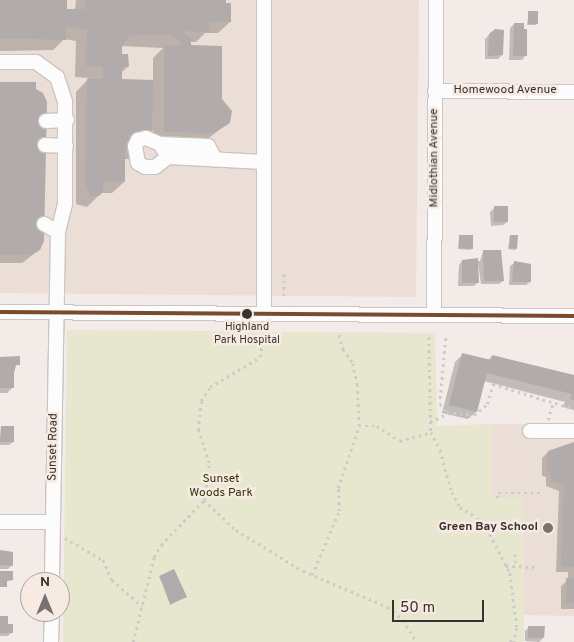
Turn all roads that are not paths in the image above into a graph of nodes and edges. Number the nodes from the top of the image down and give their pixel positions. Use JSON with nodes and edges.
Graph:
{"nodes":[{"id":1,"x":264,"y":0,"type":"edge"},
{"id":2,"x":436,"y":0,"type":"edge"},
{"id":3,"x":0,"y":62,"type":"edge"},
{"id":4,"x":435,"y":90,"type":"junction"},
{"id":5,"x":574,"y":92,"type":"edge"},
{"id":6,"x":46,"y":125,"type":"dead end"},
{"id":7,"x":67,"y":125,"type":"junction"},
{"id":8,"x":160,"y":144,"type":"junction"},
{"id":9,"x":46,"y":149,"type":"dead end"},
{"id":10,"x":66,"y":150,"type":"junction"},
{"id":11,"x":168,"y":157,"type":"junction"},
{"id":12,"x":215,"y":159,"type":"junction"},
{"id":13,"x":264,"y":162,"type":"junction"},
{"id":14,"x":44,"y":224,"type":"dead end"},
{"id":15,"x":58,"y":232,"type":"junction"},
{"id":16,"x":0,"y":312,"type":"edge"},
{"id":17,"x":57,"y":312,"type":"junction"},
{"id":18,"x":264,"y":314,"type":"junction"},
{"id":19,"x":434,"y":315,"type":"junction"},
{"id":20,"x":574,"y":316,"type":"edge"},
{"id":21,"x":530,"y":431,"type":"dead end"},
{"id":22,"x":574,"y":432,"type":"edge"},
{"id":23,"x":0,"y":522,"type":"edge"},
{"id":24,"x":53,"y":522,"type":"junction"},
{"id":25,"x":52,"y":572,"type":"edge"},
{"id":26,"x":52,"y":622,"type":"edge"},
{"id":27,"x":51,"y":642,"type":"edge"}],
"edges":[{"from":1,"to":13,"type":"street"},
{"from":2,"to":4,"type":"street","name":"Midlothian Avenue"},
{"from":3,"to":7,"type":"street"},
{"from":4,"to":5,"type":"street","name":"Homewood Avenue"},
{"from":4,"to":19,"type":"street","name":"Midlothian Avenue"},
{"from":6,"to":7,"type":"street"},
{"from":7,"to":10,"type":"street"},
{"from":8,"to":11,"type":"street"},
{"from":8,"to":11,"type":"street"},
{"from":8,"to":12,"type":"street"},
{"from":9,"to":10,"type":"street"},
{"from":10,"to":15,"type":"street"},
{"from":11,"to":12,"type":"street"},
{"from":12,"to":13,"type":"street"},
{"from":13,"to":18,"type":"street"},
{"from":14,"to":15,"type":"street"},
{"from":15,"to":17,"type":"street"},
{"from":16,"to":17,"type":"street"},
{"from":17,"to":18,"type":"street"},
{"from":17,"to":24,"type":"street","name":"Sunset Road"},
{"from":18,"to":19,"type":"street"},
{"from":19,"to":20,"type":"street"},
{"from":21,"to":22,"type":"street"},
{"from":23,"to":24,"type":"street"},
{"from":24,"to":25,"type":"street","name":"Sunset Road"},
{"from":26,"to":27,"type":"street"}]}
